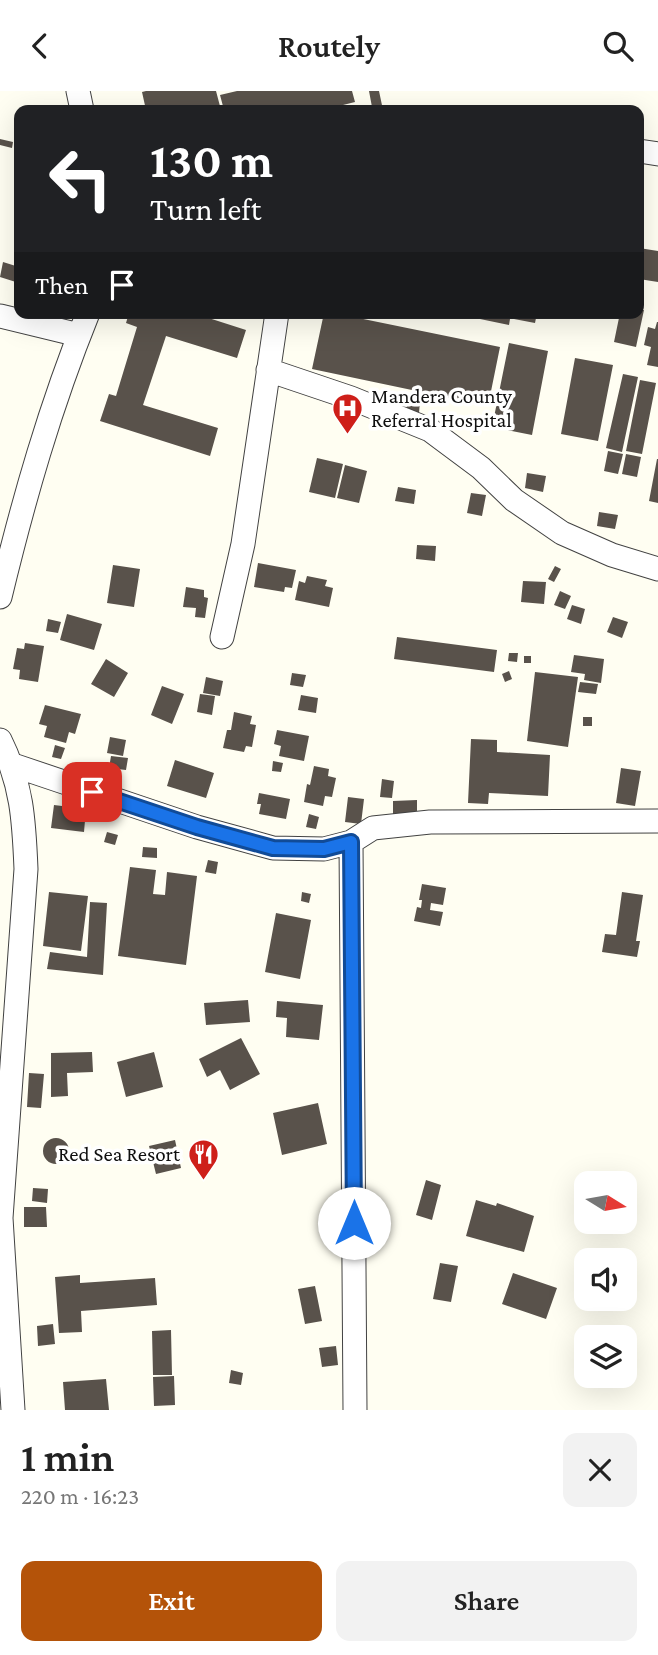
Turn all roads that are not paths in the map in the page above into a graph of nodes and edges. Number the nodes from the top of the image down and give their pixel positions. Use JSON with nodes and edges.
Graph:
{"nodes":[{"id":1,"x":0,"y":316,"type":"edge"},
{"id":2,"x":86,"y":319,"type":"edge"},
{"id":3,"x":276,"y":319,"type":"edge"},
{"id":4,"x":79,"y":335,"type":"junction"},
{"id":5,"x":268,"y":370,"type":"junction"},
{"id":6,"x":658,"y":569,"type":"edge"},
{"id":7,"x":0,"y":597,"type":"edge"},
{"id":8,"x":222,"y":637,"type":"dead end"},
{"id":9,"x":0,"y":740,"type":"edge"},
{"id":10,"x":13,"y":765,"type":"junction"},
{"id":11,"x":658,"y":821,"type":"edge"},
{"id":12,"x":351,"y":842,"type":"junction"},
{"id":13,"x":0,"y":1218,"type":"edge"},
{"id":14,"x":13,"y":1410,"type":"edge"},
{"id":15,"x":355,"y":1410,"type":"edge"}],
"edges":[{"from":1,"to":4,"type":"street"},
{"from":2,"to":4,"type":"street"},
{"from":3,"to":5,"type":"street"},
{"from":4,"to":7,"type":"street"},
{"from":5,"to":6,"type":"street"},
{"from":5,"to":8,"type":"street"},
{"from":9,"to":10,"type":"street"},
{"from":10,"to":12,"type":"street"},
{"from":10,"to":13,"type":"street"},
{"from":11,"to":12,"type":"street"},
{"from":12,"to":15,"type":"street"},
{"from":13,"to":14,"type":"street"}]}
